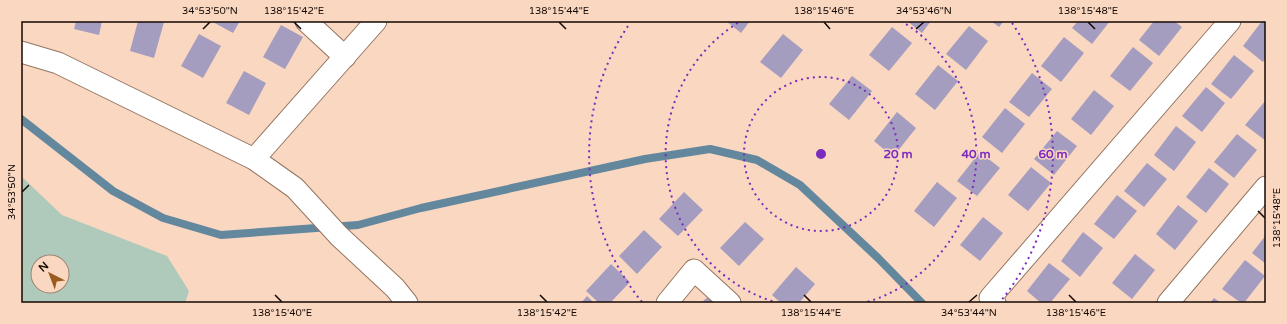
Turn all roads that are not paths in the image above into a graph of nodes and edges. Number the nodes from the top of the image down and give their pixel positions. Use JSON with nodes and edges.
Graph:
{"nodes":[{"id":1,"x":306,"y":21,"type":"edge"},
{"id":2,"x":376,"y":21,"type":"edge"},
{"id":3,"x":1230,"y":21,"type":"edge"},
{"id":4,"x":21,"y":52,"type":"edge"},
{"id":5,"x":345,"y":57,"type":"junction"},
{"id":6,"x":254,"y":159,"type":"junction"},
{"id":7,"x":1266,"y":187,"type":"edge"},
{"id":8,"x":407,"y":303,"type":"edge"},
{"id":9,"x":666,"y":303,"type":"edge"},
{"id":10,"x":730,"y":303,"type":"edge"},
{"id":11,"x":995,"y":303,"type":"edge"},
{"id":12,"x":1168,"y":303,"type":"edge"}],
"edges":[{"from":1,"to":5,"type":"street"},
{"from":2,"to":5,"type":"street"},
{"from":3,"to":11,"type":"street"},
{"from":4,"to":6,"type":"street"},
{"from":5,"to":6,"type":"street"},
{"from":6,"to":8,"type":"street"},
{"from":7,"to":12,"type":"street"},
{"from":9,"to":10,"type":"street"}]}
